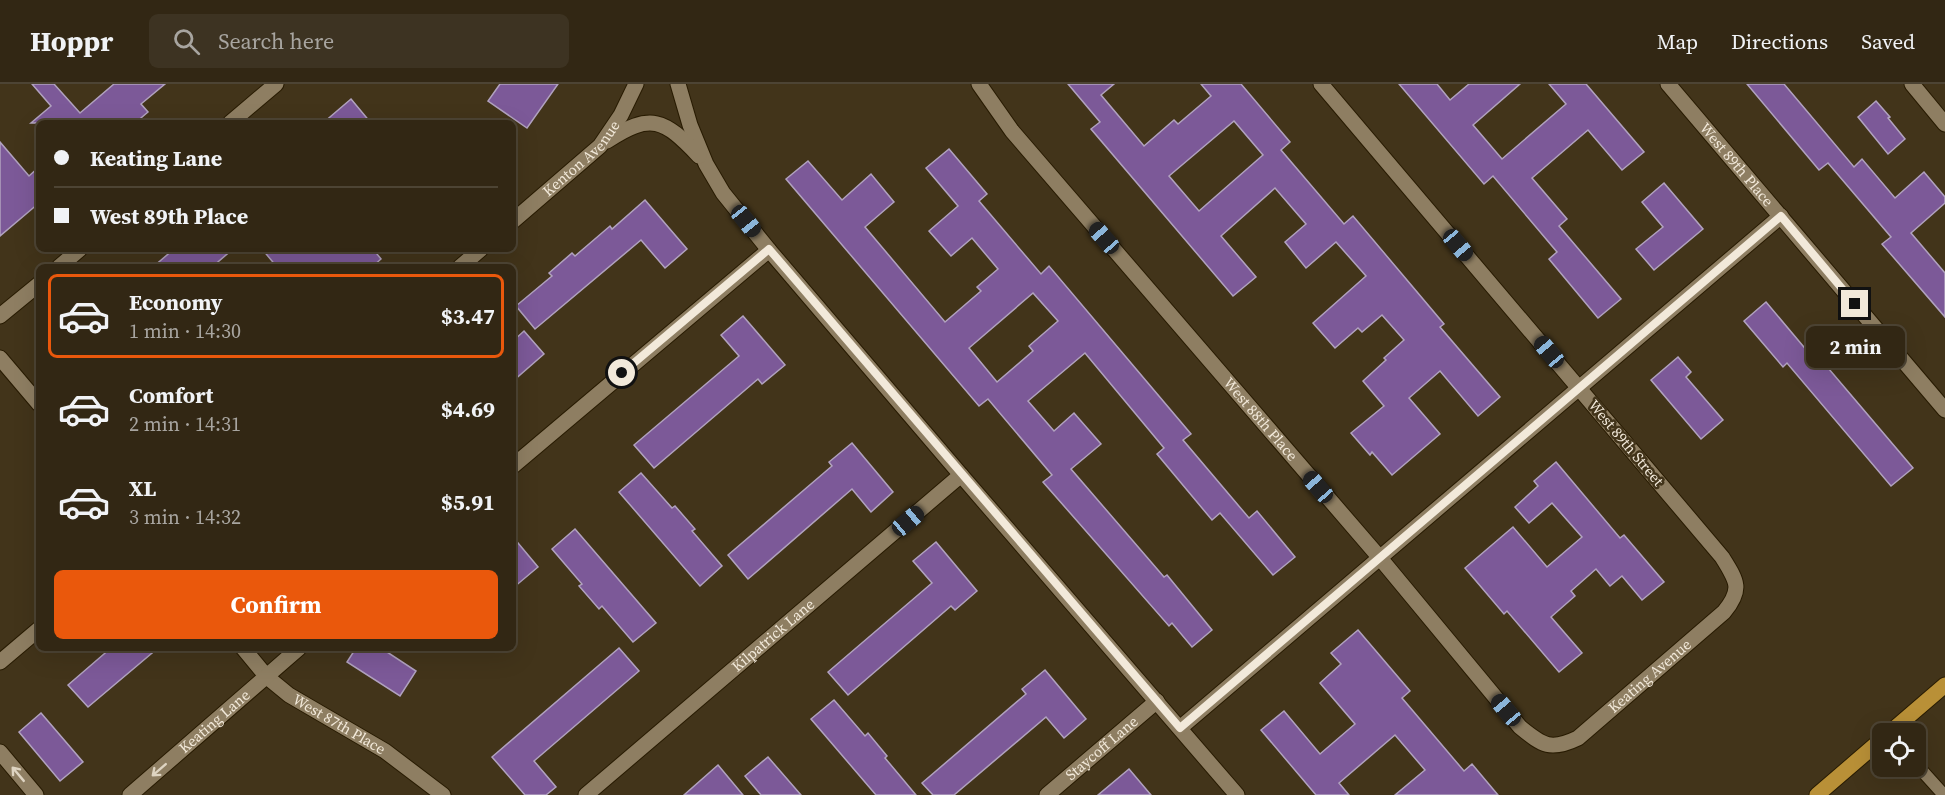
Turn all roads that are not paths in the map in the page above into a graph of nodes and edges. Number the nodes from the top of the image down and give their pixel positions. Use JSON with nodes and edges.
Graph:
{"nodes":[{"id":1,"x":276,"y":84,"type":"edge"},
{"id":2,"x":636,"y":84,"type":"edge"},
{"id":3,"x":678,"y":84,"type":"edge"},
{"id":4,"x":979,"y":84,"type":"edge"},
{"id":5,"x":1321,"y":84,"type":"edge"},
{"id":6,"x":1668,"y":84,"type":"edge"},
{"id":7,"x":1912,"y":84,"type":"edge"},
{"id":8,"x":234,"y":120,"type":"edge"},
{"id":9,"x":1945,"y":124,"type":"edge"},
{"id":10,"x":600,"y":146,"type":"junction"},
{"id":11,"x":706,"y":164,"type":"junction"},
{"id":12,"x":1781,"y":216,"type":"junction"},
{"id":13,"x":516,"y":218,"type":"edge"},
{"id":14,"x":769,"y":249,"type":"junction"},
{"id":15,"x":76,"y":252,"type":"edge"},
{"id":16,"x":478,"y":252,"type":"edge"},
{"id":17,"x":62,"y":264,"type":"edge"},
{"id":18,"x":464,"y":264,"type":"edge"},
{"id":19,"x":36,"y":286,"type":"edge"},
{"id":20,"x":0,"y":316,"type":"edge"},
{"id":21,"x":0,"y":358,"type":"edge"},
{"id":22,"x":1579,"y":388,"type":"junction"},
{"id":23,"x":36,"y":400,"type":"edge"},
{"id":24,"x":1945,"y":410,"type":"edge"},
{"id":25,"x":516,"y":463,"type":"edge"},
{"id":26,"x":961,"y":475,"type":"junction"},
{"id":27,"x":1380,"y":558,"type":"junction"},
{"id":28,"x":1736,"y":587,"type":"joint"},
{"id":29,"x":36,"y":632,"type":"edge"},
{"id":30,"x":245,"y":651,"type":"edge"},
{"id":31,"x":296,"y":651,"type":"edge"},
{"id":32,"x":0,"y":662,"type":"edge"},
{"id":33,"x":267,"y":677,"type":"junction"},
{"id":34,"x":1945,"y":685,"type":"edge"},
{"id":35,"x":1157,"y":701,"type":"junction"},
{"id":36,"x":1901,"y":723,"type":"edge"},
{"id":37,"x":1180,"y":728,"type":"junction"},
{"id":38,"x":1550,"y":746,"type":"joint"},
{"id":39,"x":1872,"y":748,"type":"edge"},
{"id":40,"x":0,"y":752,"type":"edge"},
{"id":41,"x":1926,"y":775,"type":"edge"},
{"id":42,"x":36,"y":795,"type":"edge"},
{"id":43,"x":130,"y":795,"type":"edge"},
{"id":44,"x":443,"y":795,"type":"edge"},
{"id":45,"x":586,"y":795,"type":"edge"},
{"id":46,"x":1047,"y":795,"type":"edge"},
{"id":47,"x":1237,"y":795,"type":"edge"},
{"id":48,"x":1817,"y":795,"type":"edge"},
{"id":49,"x":1944,"y":795,"type":"edge"}],
"edges":[{"from":1,"to":8,"type":"street"},
{"from":2,"to":10,"type":"street","name":"Kenton Avenue"},
{"from":3,"to":11,"type":"street"},
{"from":4,"to":27,"type":"street","name":"West 88th Place"},
{"from":5,"to":22,"type":"street","name":"West 89th Street"},
{"from":6,"to":12,"type":"street","name":"West 89th Place"},
{"from":7,"to":9,"type":"street"},
{"from":10,"to":11,"type":"street"},
{"from":10,"to":13,"type":"street","name":"Kenton Avenue"},
{"from":11,"to":14,"type":"street"},
{"from":12,"to":22,"type":"street"},
{"from":12,"to":24,"type":"street","name":"West 89th Place"},
{"from":14,"to":25,"type":"street"},
{"from":14,"to":26,"type":"street"},
{"from":15,"to":17,"type":"street"},
{"from":16,"to":18,"type":"street"},
{"from":19,"to":20,"type":"street"},
{"from":21,"to":23,"type":"street"},
{"from":22,"to":27,"type":"street"},
{"from":22,"to":28,"type":"street","name":"West 89th Street"},
{"from":26,"to":35,"type":"street"},
{"from":26,"to":45,"type":"street","name":"Kilpatrick Lane"},
{"from":27,"to":37,"type":"street"},
{"from":27,"to":38,"type":"street","name":"West 88th Place"},
{"from":28,"to":38,"type":"street","name":"Keating Avenue"},
{"from":29,"to":32,"type":"street"},
{"from":30,"to":33,"type":"street","name":"West 87th Place"},
{"from":31,"to":33,"type":"street","name":"Keating Lane"},
{"from":33,"to":43,"type":"street","name":"Keating Lane","one_way":true},
{"from":33,"to":44,"type":"street","name":"West 87th Place"},
{"from":34,"to":36,"type":"main road"},
{"from":35,"to":37,"type":"street"},
{"from":35,"to":46,"type":"street","name":"Staycoff Lane"},
{"from":37,"to":47,"type":"street"},
{"from":39,"to":48,"type":"main road"},
{"from":42,"to":40,"type":"street","one_way":true},
{"from":41,"to":49,"type":"lane"}]}
